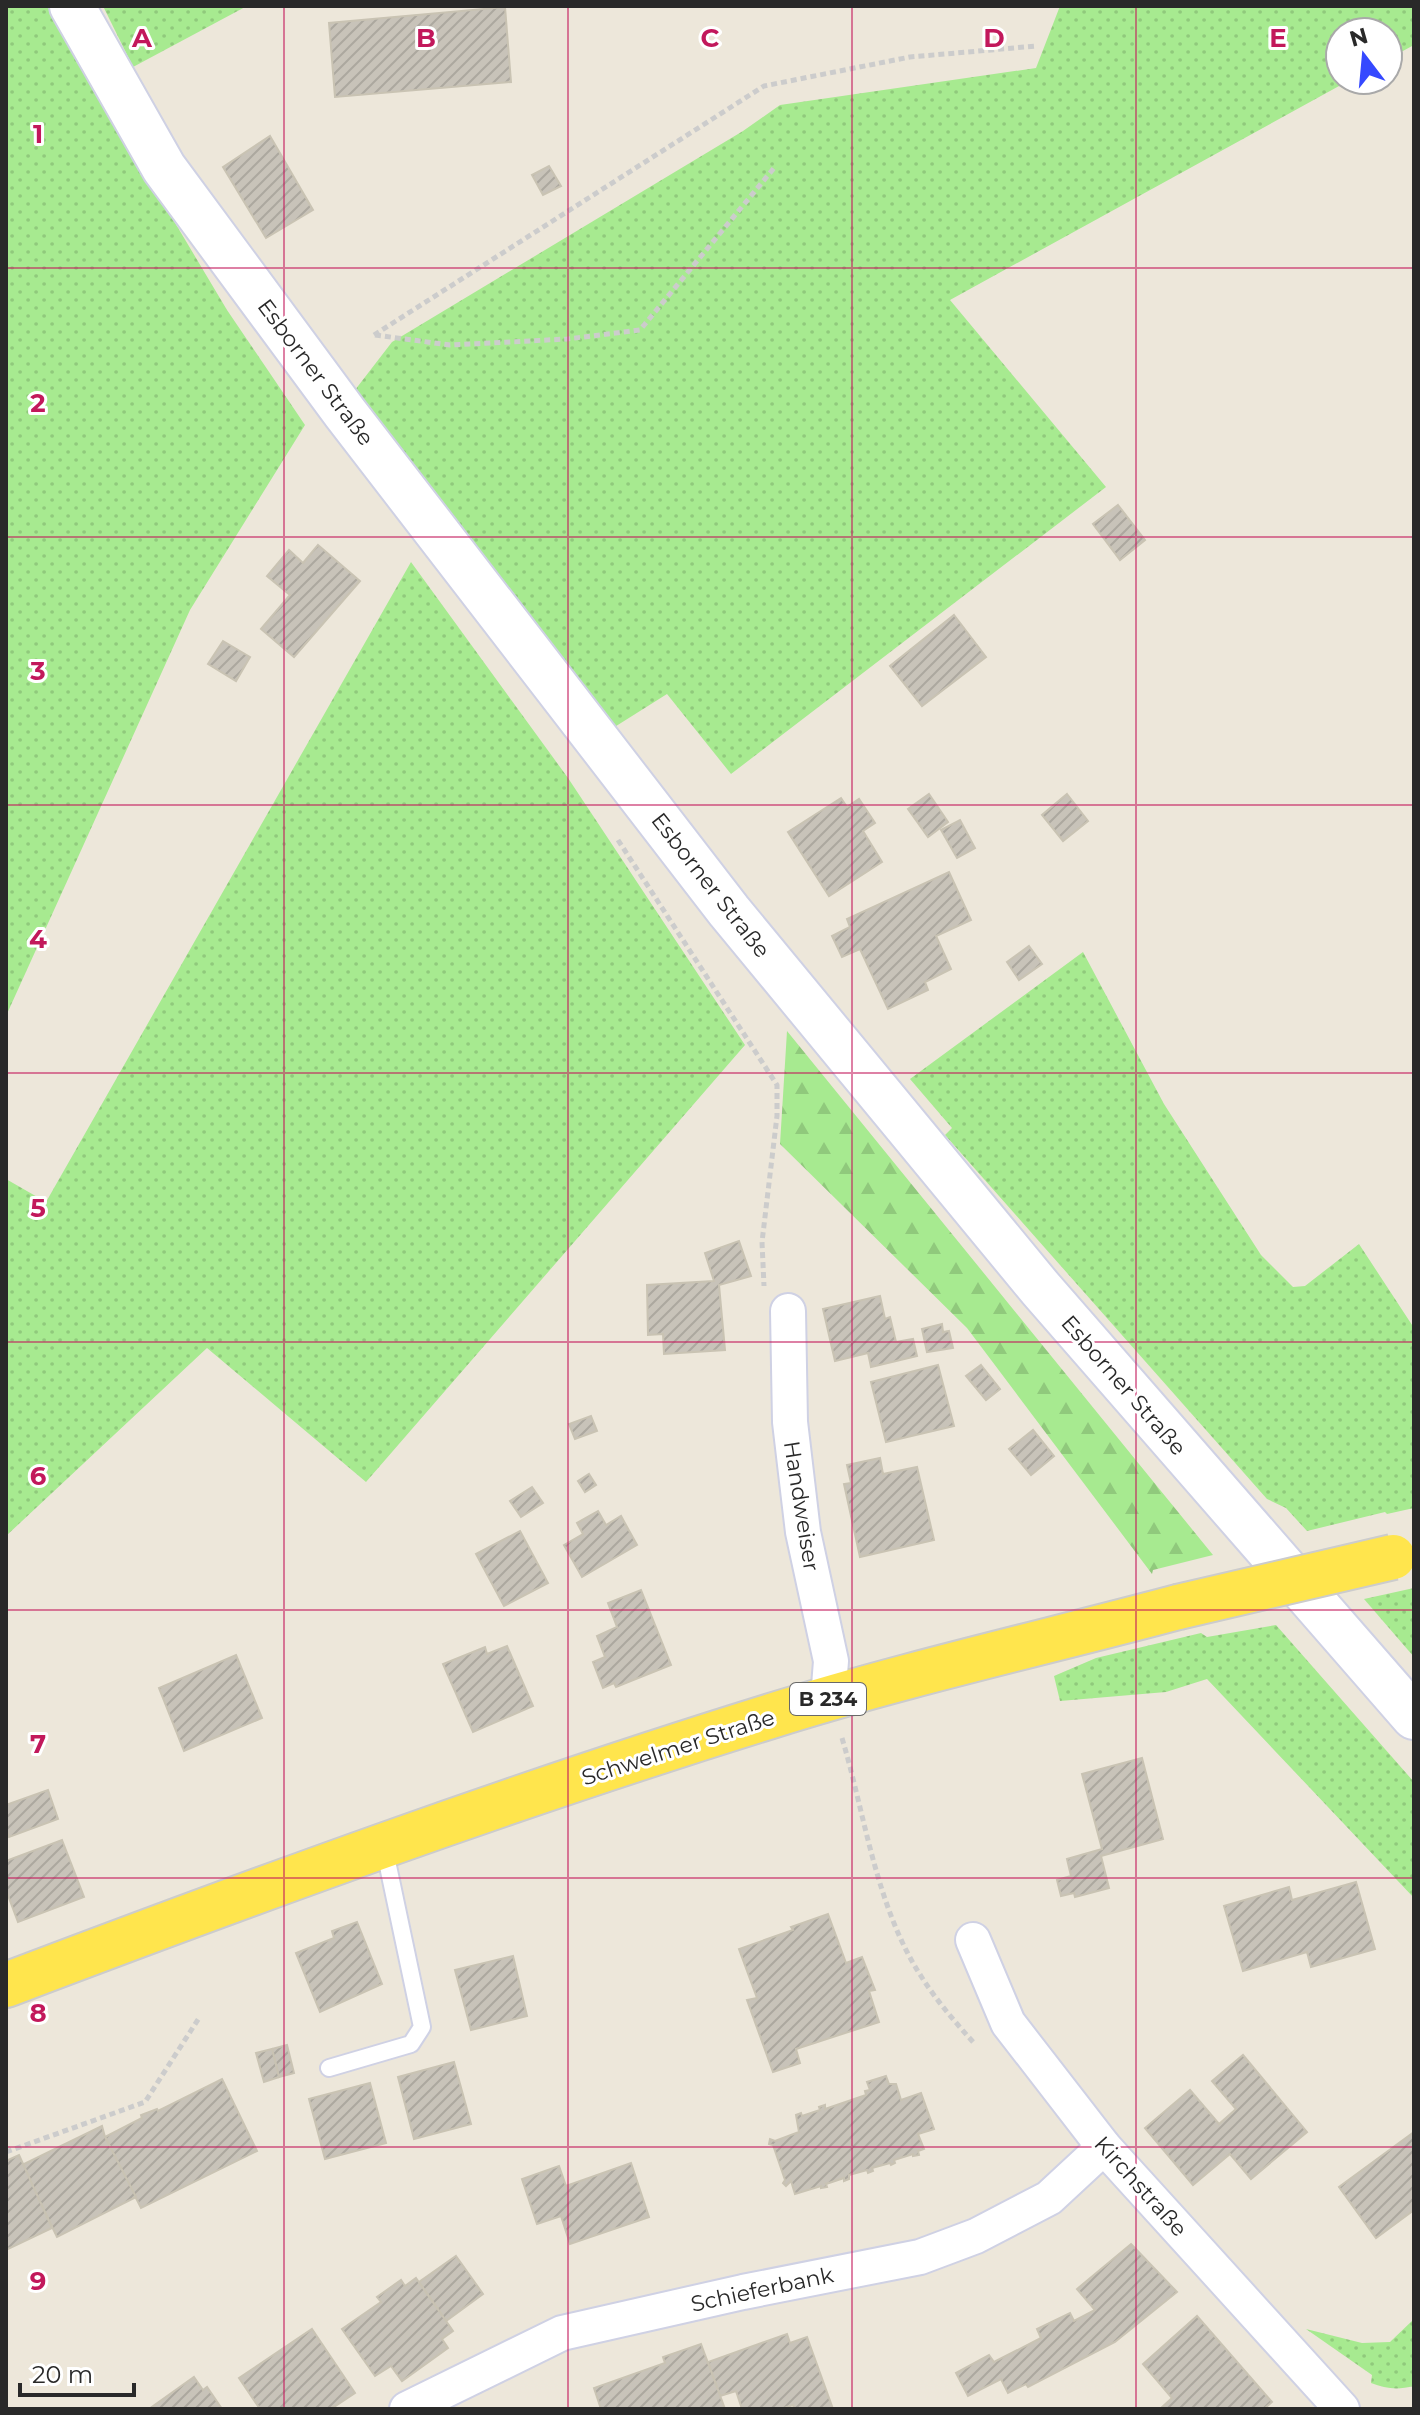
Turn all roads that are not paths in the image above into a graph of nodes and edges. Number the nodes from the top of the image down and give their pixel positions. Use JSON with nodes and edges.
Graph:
{"nodes":[{"id":1,"x":72,"y":6,"type":"edge"},
{"id":2,"x":788,"y":1311,"type":"road end"},
{"id":3,"x":1414,"y":1552,"type":"edge"},
{"id":4,"x":828,"y":1699,"type":"junction"},
{"id":5,"x":1414,"y":1717,"type":"edge"},
{"id":6,"x":384,"y":1847,"type":"junction"},
{"id":7,"x":973,"y":1940,"type":"dead end"},
{"id":8,"x":6,"y":1985,"type":"edge"},
{"id":9,"x":329,"y":2068,"type":"dead end"},
{"id":10,"x":1104,"y":2147,"type":"junction"},
{"id":11,"x":407,"y":2409,"type":"edge"},
{"id":12,"x":1342,"y":2409,"type":"edge"}],
"edges":[{"from":1,"to":5,"type":"main road","name":"Esborner Straße"},
{"from":2,"to":4,"type":"street","name":"Handweiser"},
{"from":3,"to":4,"type":"main road","name":"Schwelmer Straße","number":"B 234","bridge":true},
{"from":4,"to":6,"type":"main road","name":"Schwelmer Straße","number":"B 234"},
{"from":6,"to":8,"type":"main road","name":"Schwelmer Straße","number":"B 234"},
{"from":6,"to":9,"type":"lane"},
{"from":7,"to":10,"type":"street","name":"Kirchstraße"},
{"from":10,"to":11,"type":"street","name":"Schieferbank"},
{"from":10,"to":12,"type":"street","name":"Kirchstraße"}]}
